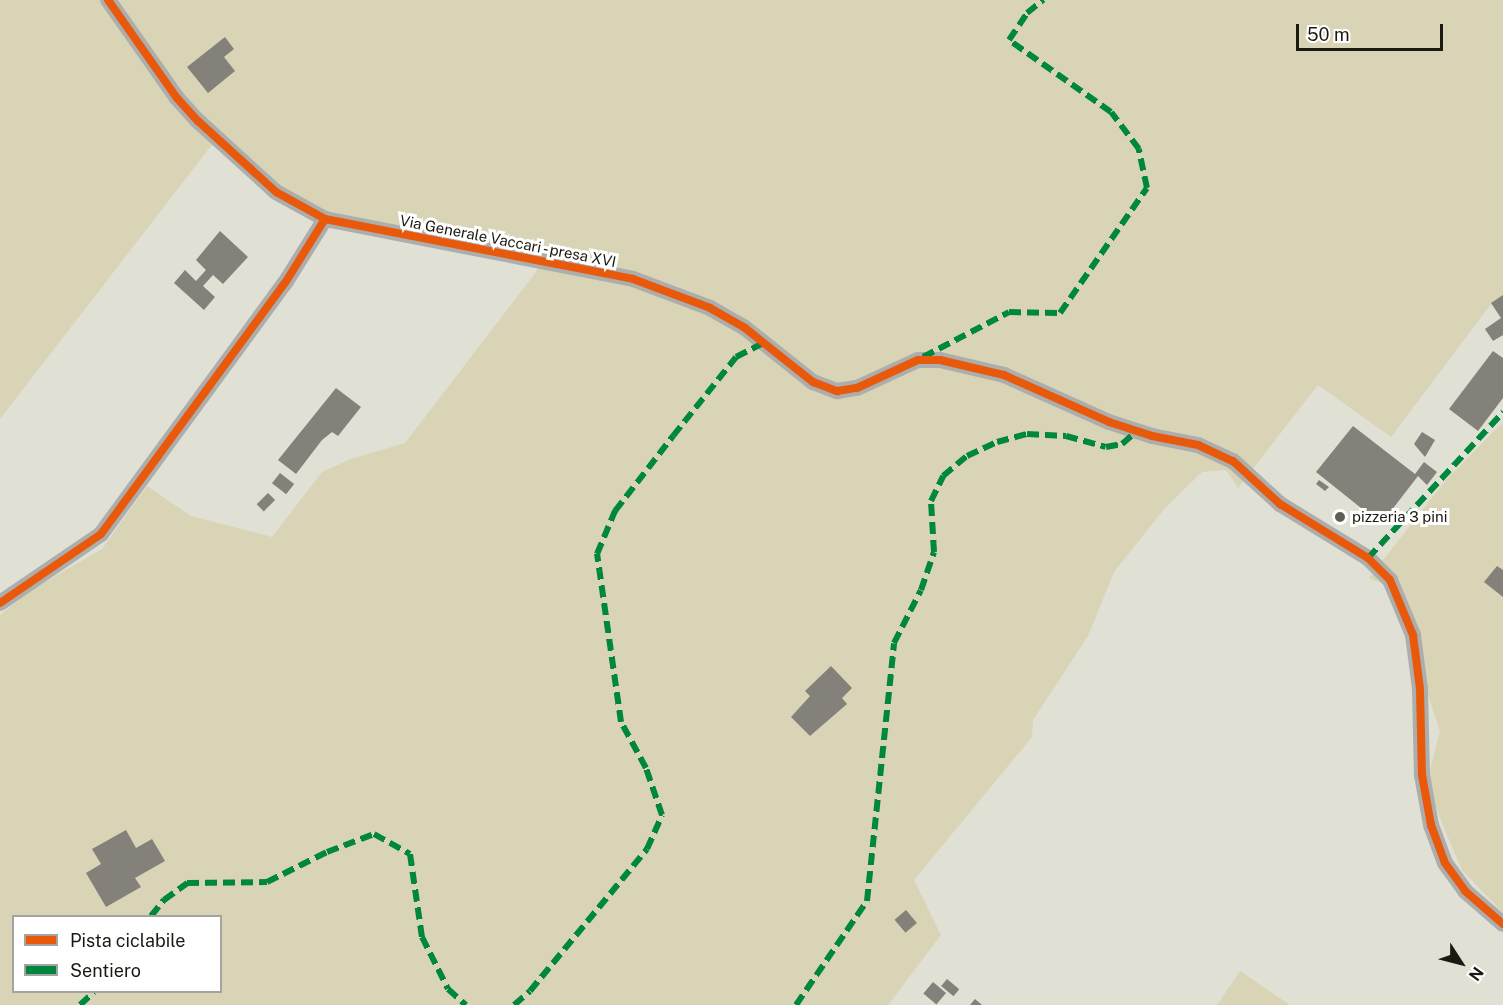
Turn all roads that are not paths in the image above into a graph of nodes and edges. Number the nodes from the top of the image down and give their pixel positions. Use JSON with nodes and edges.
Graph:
{"nodes":[{"id":1,"x":108,"y":0,"type":"edge"},
{"id":2,"x":325,"y":219,"type":"junction"},
{"id":3,"x":0,"y":603,"type":"edge"},
{"id":4,"x":1503,"y":924,"type":"edge"}],
"edges":[{"from":1,"to":2,"type":"street","name":"Via Generale Vaccari - presa XVI"},
{"from":2,"to":3,"type":"street"},
{"from":2,"to":4,"type":"street","name":"Via Generale Vaccari - presa XVI"}]}
